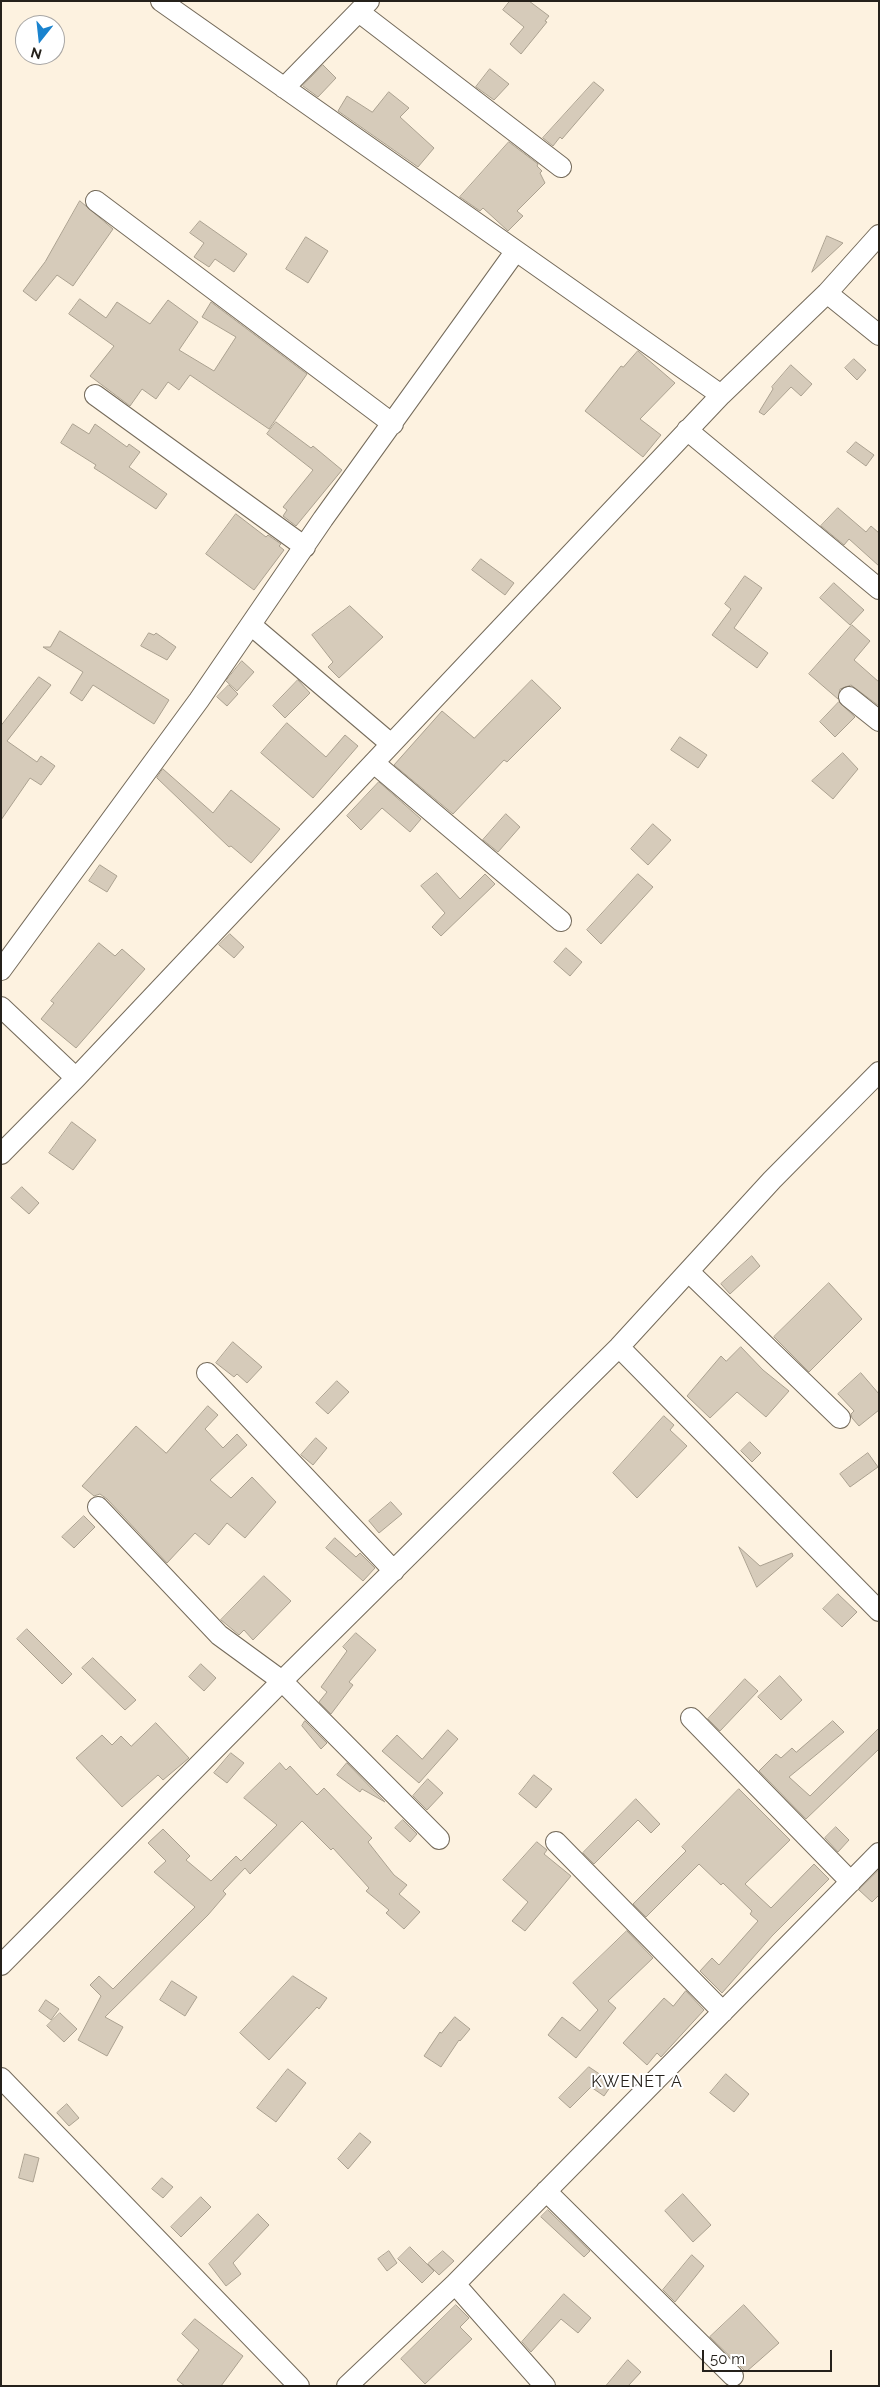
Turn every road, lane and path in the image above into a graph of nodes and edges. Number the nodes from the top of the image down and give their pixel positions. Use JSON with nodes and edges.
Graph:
{"nodes":[{"id":1,"x":161,"y":1,"type":"edge"},
{"id":2,"x":364,"y":6,"type":"edge"},
{"id":3,"x":284,"y":88,"type":"junction"},
{"id":4,"x":561,"y":167,"type":"dead end"},
{"id":5,"x":96,"y":201,"type":"dead end"},
{"id":6,"x":879,"y":235,"type":"edge"},
{"id":7,"x":515,"y":252,"type":"junction"},
{"id":8,"x":827,"y":293,"type":"junction"},
{"id":9,"x":879,"y":335,"type":"edge"},
{"id":10,"x":721,"y":395,"type":"junction"},
{"id":11,"x":96,"y":396,"type":"dead end"},
{"id":12,"x":393,"y":424,"type":"junction"},
{"id":13,"x":687,"y":430,"type":"junction"},
{"id":14,"x":305,"y":547,"type":"junction"},
{"id":15,"x":879,"y":589,"type":"edge"},
{"id":16,"x":251,"y":626,"type":"junction"},
{"id":17,"x":848,"y":697,"type":"dead end"},
{"id":18,"x":879,"y":721,"type":"edge"},
{"id":19,"x":392,"y":744,"type":"junction"},
{"id":20,"x":374,"y":763,"type":"junction"},
{"id":21,"x":561,"y":921,"type":"dead end"},
{"id":22,"x":1,"y":970,"type":"edge"},
{"id":23,"x":1,"y":1007,"type":"edge"},
{"id":24,"x":879,"y":1072,"type":"edge"},
{"id":25,"x":76,"y":1078,"type":"junction"},
{"id":26,"x":1,"y":1154,"type":"edge"},
{"id":27,"x":689,"y":1272,"type":"junction"},
{"id":28,"x":619,"y":1347,"type":"junction"},
{"id":29,"x":207,"y":1373,"type":"dead end"},
{"id":30,"x":840,"y":1418,"type":"dead end"},
{"id":31,"x":98,"y":1507,"type":"dead end"},
{"id":32,"x":394,"y":1571,"type":"junction"},
{"id":33,"x":879,"y":1611,"type":"edge"},
{"id":34,"x":282,"y":1681,"type":"junction"},
{"id":35,"x":691,"y":1718,"type":"dead end"},
{"id":36,"x":439,"y":1839,"type":"dead end"},
{"id":37,"x":556,"y":1842,"type":"dead end"},
{"id":38,"x":879,"y":1853,"type":"edge"},
{"id":39,"x":851,"y":1882,"type":"junction"},
{"id":40,"x":1,"y":1965,"type":"edge"},
{"id":41,"x":723,"y":2012,"type":"junction"},
{"id":42,"x":1,"y":2078,"type":"edge"},
{"id":43,"x":546,"y":2191,"type":"junction"},
{"id":44,"x":454,"y":2284,"type":"junction"},
{"id":45,"x":733,"y":2376,"type":"dead end"},
{"id":46,"x":299,"y":2386,"type":"edge"},
{"id":47,"x":347,"y":2386,"type":"edge"},
{"id":48,"x":545,"y":2386,"type":"edge"}],
"edges":[{"from":1,"to":3,"type":"street"},
{"from":2,"to":3,"type":"street"},
{"from":2,"to":4,"type":"street"},
{"from":3,"to":7,"type":"street"},
{"from":5,"to":12,"type":"street"},
{"from":6,"to":8,"type":"street"},
{"from":7,"to":10,"type":"street"},
{"from":7,"to":12,"type":"street"},
{"from":8,"to":9,"type":"street"},
{"from":8,"to":10,"type":"street"},
{"from":10,"to":13,"type":"street"},
{"from":11,"to":14,"type":"street"},
{"from":12,"to":14,"type":"street"},
{"from":13,"to":15,"type":"street"},
{"from":13,"to":19,"type":"street"},
{"from":14,"to":16,"type":"street"},
{"from":16,"to":19,"type":"street"},
{"from":16,"to":22,"type":"street"},
{"from":17,"to":18,"type":"street"},
{"from":19,"to":20,"type":"street"},
{"from":20,"to":21,"type":"street"},
{"from":20,"to":25,"type":"street"},
{"from":23,"to":25,"type":"street"},
{"from":24,"to":27,"type":"street"},
{"from":25,"to":26,"type":"street"},
{"from":27,"to":28,"type":"street"},
{"from":27,"to":30,"type":"street"},
{"from":28,"to":32,"type":"street"},
{"from":28,"to":33,"type":"street"},
{"from":29,"to":32,"type":"street"},
{"from":31,"to":34,"type":"street"},
{"from":32,"to":34,"type":"street"},
{"from":34,"to":36,"type":"street"},
{"from":34,"to":40,"type":"street"},
{"from":35,"to":39,"type":"street"},
{"from":37,"to":41,"type":"street"},
{"from":38,"to":39,"type":"street"},
{"from":39,"to":41,"type":"street"},
{"from":41,"to":43,"type":"street"},
{"from":42,"to":46,"type":"street"},
{"from":43,"to":44,"type":"street"},
{"from":43,"to":45,"type":"street"},
{"from":44,"to":47,"type":"street"},
{"from":44,"to":48,"type":"street"}]}
